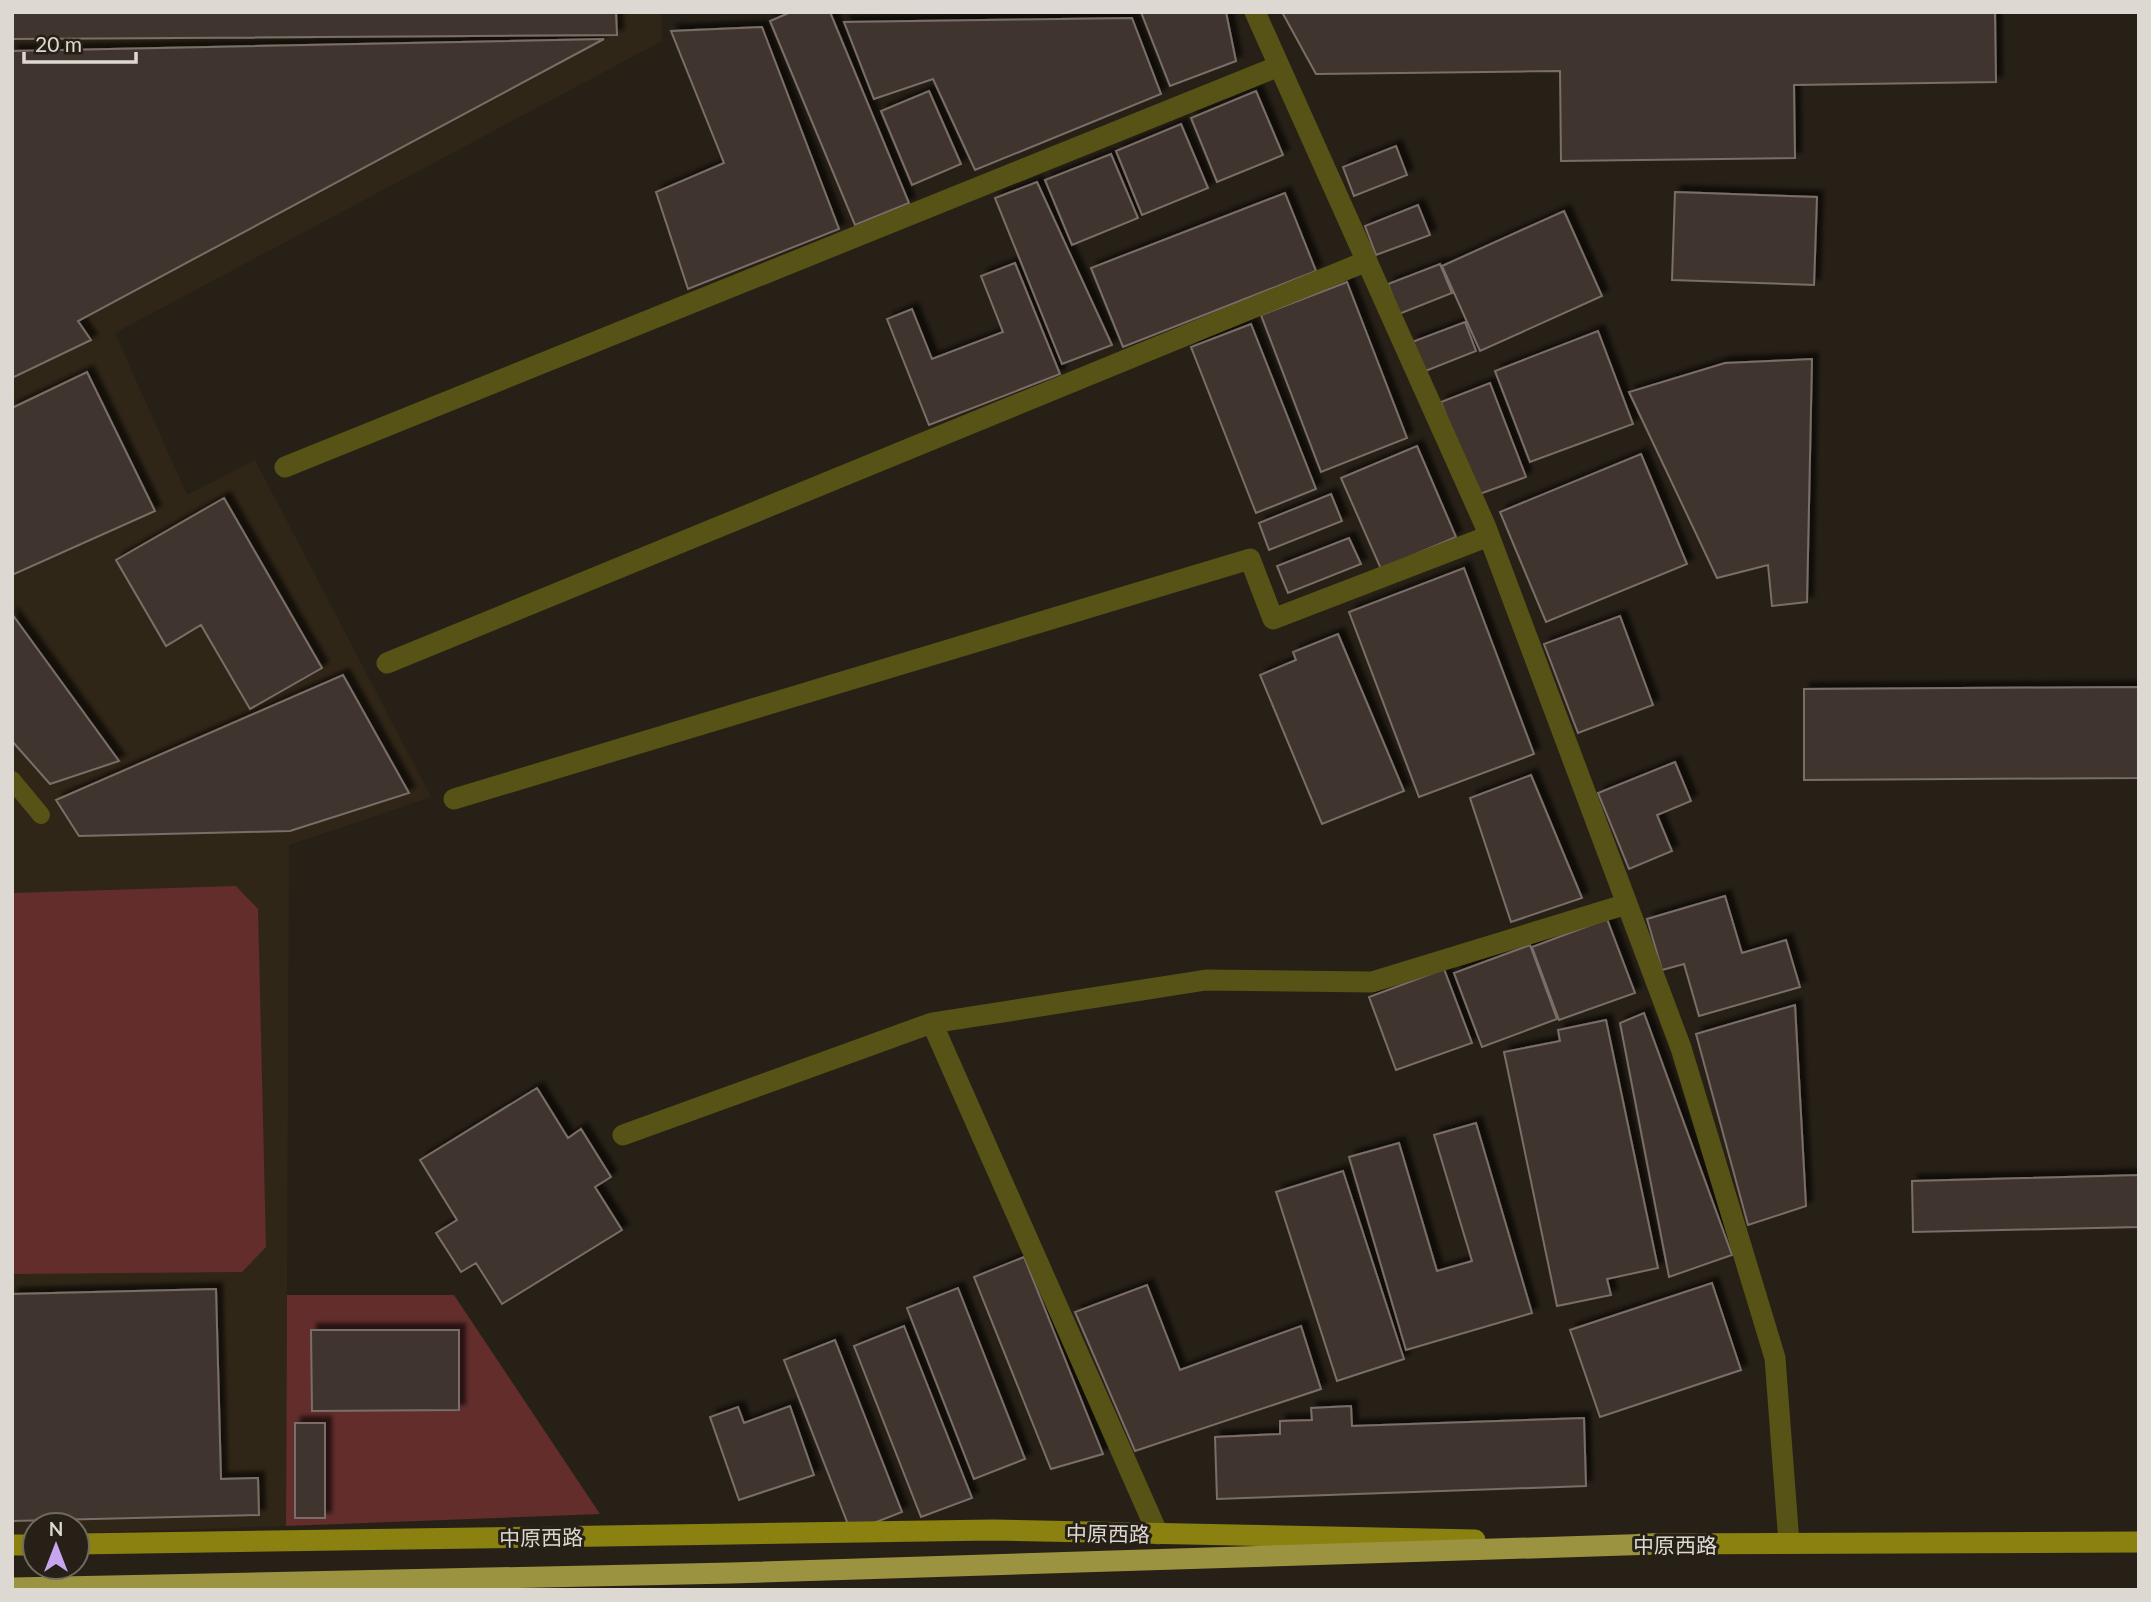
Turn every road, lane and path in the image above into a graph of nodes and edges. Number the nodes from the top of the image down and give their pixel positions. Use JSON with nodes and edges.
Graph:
{"nodes":[{"id":1,"x":1255,"y":12,"type":"edge"},
{"id":2,"x":1279,"y":66,"type":"junction"},
{"id":3,"x":1367,"y":261,"type":"junction"},
{"id":4,"x":285,"y":467,"type":"dead end"},
{"id":5,"x":1489,"y":536,"type":"junction"},
{"id":6,"x":387,"y":663,"type":"dead end"},
{"id":7,"x":12,"y":780,"type":"edge"},
{"id":8,"x":454,"y":799,"type":"dead end"},
{"id":9,"x":41,"y":814,"type":"dead end"},
{"id":10,"x":1627,"y":904,"type":"junction"},
{"id":11,"x":932,"y":1023,"type":"junction"},
{"id":12,"x":623,"y":1135,"type":"dead end"},
{"id":13,"x":1158,"y":1534,"type":"junction"},
{"id":14,"x":2139,"y":1542,"type":"edge"},
{"id":15,"x":91,"y":1544,"type":"edge"},
{"id":16,"x":1656,"y":1544,"type":"junction"},
{"id":17,"x":1788,"y":1544,"type":"junction"},
{"id":18,"x":12,"y":1588,"type":"edge"}],
"edges":[{"from":1,"to":2,"type":"street"},
{"from":2,"to":3,"type":"street"},
{"from":2,"to":4,"type":"street"},
{"from":3,"to":5,"type":"street"},
{"from":3,"to":6,"type":"street"},
{"from":5,"to":8,"type":"street"},
{"from":5,"to":10,"type":"street"},
{"from":7,"to":9,"type":"lane"},
{"from":10,"to":11,"type":"street"},
{"from":10,"to":17,"type":"street"},
{"from":11,"to":12,"type":"street"},
{"from":11,"to":13,"type":"street"},
{"from":13,"to":15,"type":"main road","name":"中原西路"},
{"from":13,"to":16,"type":"main road","name":"中原西路"},
{"from":14,"to":17,"type":"main road","name":"中原西路"},
{"from":16,"to":17,"type":"main road","name":"中原西路"},
{"from":16,"to":18,"type":"highway"}]}
